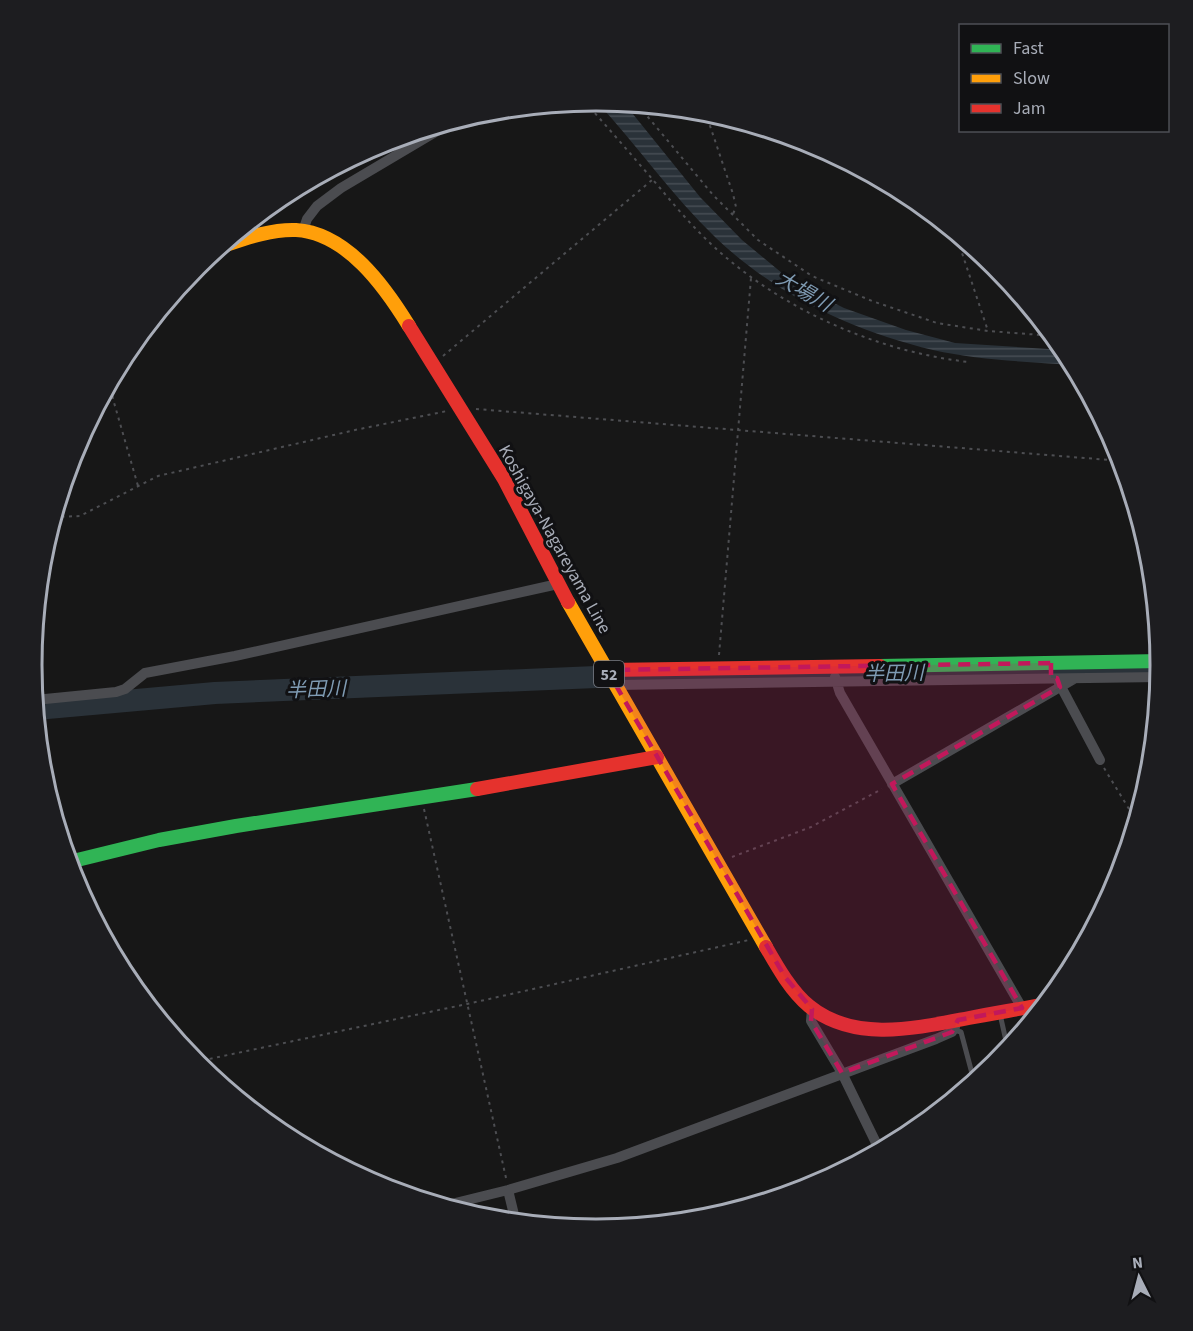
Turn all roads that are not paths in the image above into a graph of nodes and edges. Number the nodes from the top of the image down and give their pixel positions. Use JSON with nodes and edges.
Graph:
{"nodes":[{"id":1,"x":426,"y":138,"type":"edge"},
{"id":2,"x":303,"y":231,"type":"junction"},
{"id":3,"x":240,"y":242,"type":"edge"},
{"id":4,"x":558,"y":584,"type":"junction"},
{"id":5,"x":1151,"y":662,"type":"edge"},
{"id":6,"x":607,"y":670,"type":"junction"},
{"id":7,"x":835,"y":673,"type":"junction"},
{"id":8,"x":1054,"y":675,"type":"junction"},
{"id":9,"x":1151,"y":677,"type":"edge"},
{"id":10,"x":616,"y":685,"type":"junction"},
{"id":11,"x":43,"y":699,"type":"edge"},
{"id":12,"x":657,"y":757,"type":"junction"},
{"id":13,"x":1100,"y":760,"type":"road end"},
{"id":14,"x":892,"y":784,"type":"junction"},
{"id":15,"x":77,"y":860,"type":"edge"},
{"id":16,"x":1033,"y":1006,"type":"edge"},
{"id":17,"x":1022,"y":1008,"type":"junction"},
{"id":18,"x":812,"y":1009,"type":"junction"},
{"id":19,"x":1000,"y":1012,"type":"junction"},
{"id":20,"x":953,"y":1025,"type":"junction"},
{"id":21,"x":1006,"y":1039,"type":"edge"},
{"id":22,"x":842,"y":1073,"type":"junction"},
{"id":23,"x":972,"y":1073,"type":"edge"},
{"id":24,"x":877,"y":1144,"type":"edge"},
{"id":25,"x":508,"y":1190,"type":"junction"},
{"id":26,"x":458,"y":1202,"type":"edge"},
{"id":27,"x":514,"y":1213,"type":"edge"}],
"edges":[{"from":1,"to":2,"type":"street"},
{"from":2,"to":3,"type":"main road","name":"Koshigaya-Nagareyama Line","number":"52"},
{"from":2,"to":4,"type":"main road","name":"Koshigaya-Nagareyama Line","number":"52"},
{"from":4,"to":6,"type":"main road","name":"Koshigaya-Nagareyama Line","number":"52"},
{"from":4,"to":11,"type":"street"},
{"from":5,"to":8,"type":"main road"},
{"from":6,"to":7,"type":"main road"},
{"from":6,"to":10,"type":"main road","name":"Koshigaya-Nagareyama Line","number":"52"},
{"from":7,"to":8,"type":"main road"},
{"from":7,"to":10,"type":"street"},
{"from":7,"to":14,"type":"street"},
{"from":8,"to":9,"type":"street"},
{"from":8,"to":13,"type":"street"},
{"from":8,"to":14,"type":"street"},
{"from":10,"to":12,"type":"main road","name":"Koshigaya-Nagareyama Line","number":"52"},
{"from":12,"to":15,"type":"main road"},
{"from":12,"to":18,"type":"main road","name":"Koshigaya-Nagareyama Line","number":"52"},
{"from":14,"to":17,"type":"street"},
{"from":16,"to":17,"type":"main road","name":"Koshigaya-Nagareyama Line","number":"52"},
{"from":17,"to":19,"type":"main road","name":"Koshigaya-Nagareyama Line","number":"52"},
{"from":18,"to":20,"type":"main road","name":"Koshigaya-Nagareyama Line","number":"52"},
{"from":18,"to":22,"type":"street"},
{"from":19,"to":20,"type":"main road","name":"Koshigaya-Nagareyama Line","number":"52"},
{"from":19,"to":21,"type":"lane"},
{"from":20,"to":22,"type":"street"},
{"from":20,"to":23,"type":"lane"},
{"from":22,"to":24,"type":"street"},
{"from":22,"to":25,"type":"street"},
{"from":25,"to":26,"type":"street"},
{"from":25,"to":27,"type":"street"}]}
